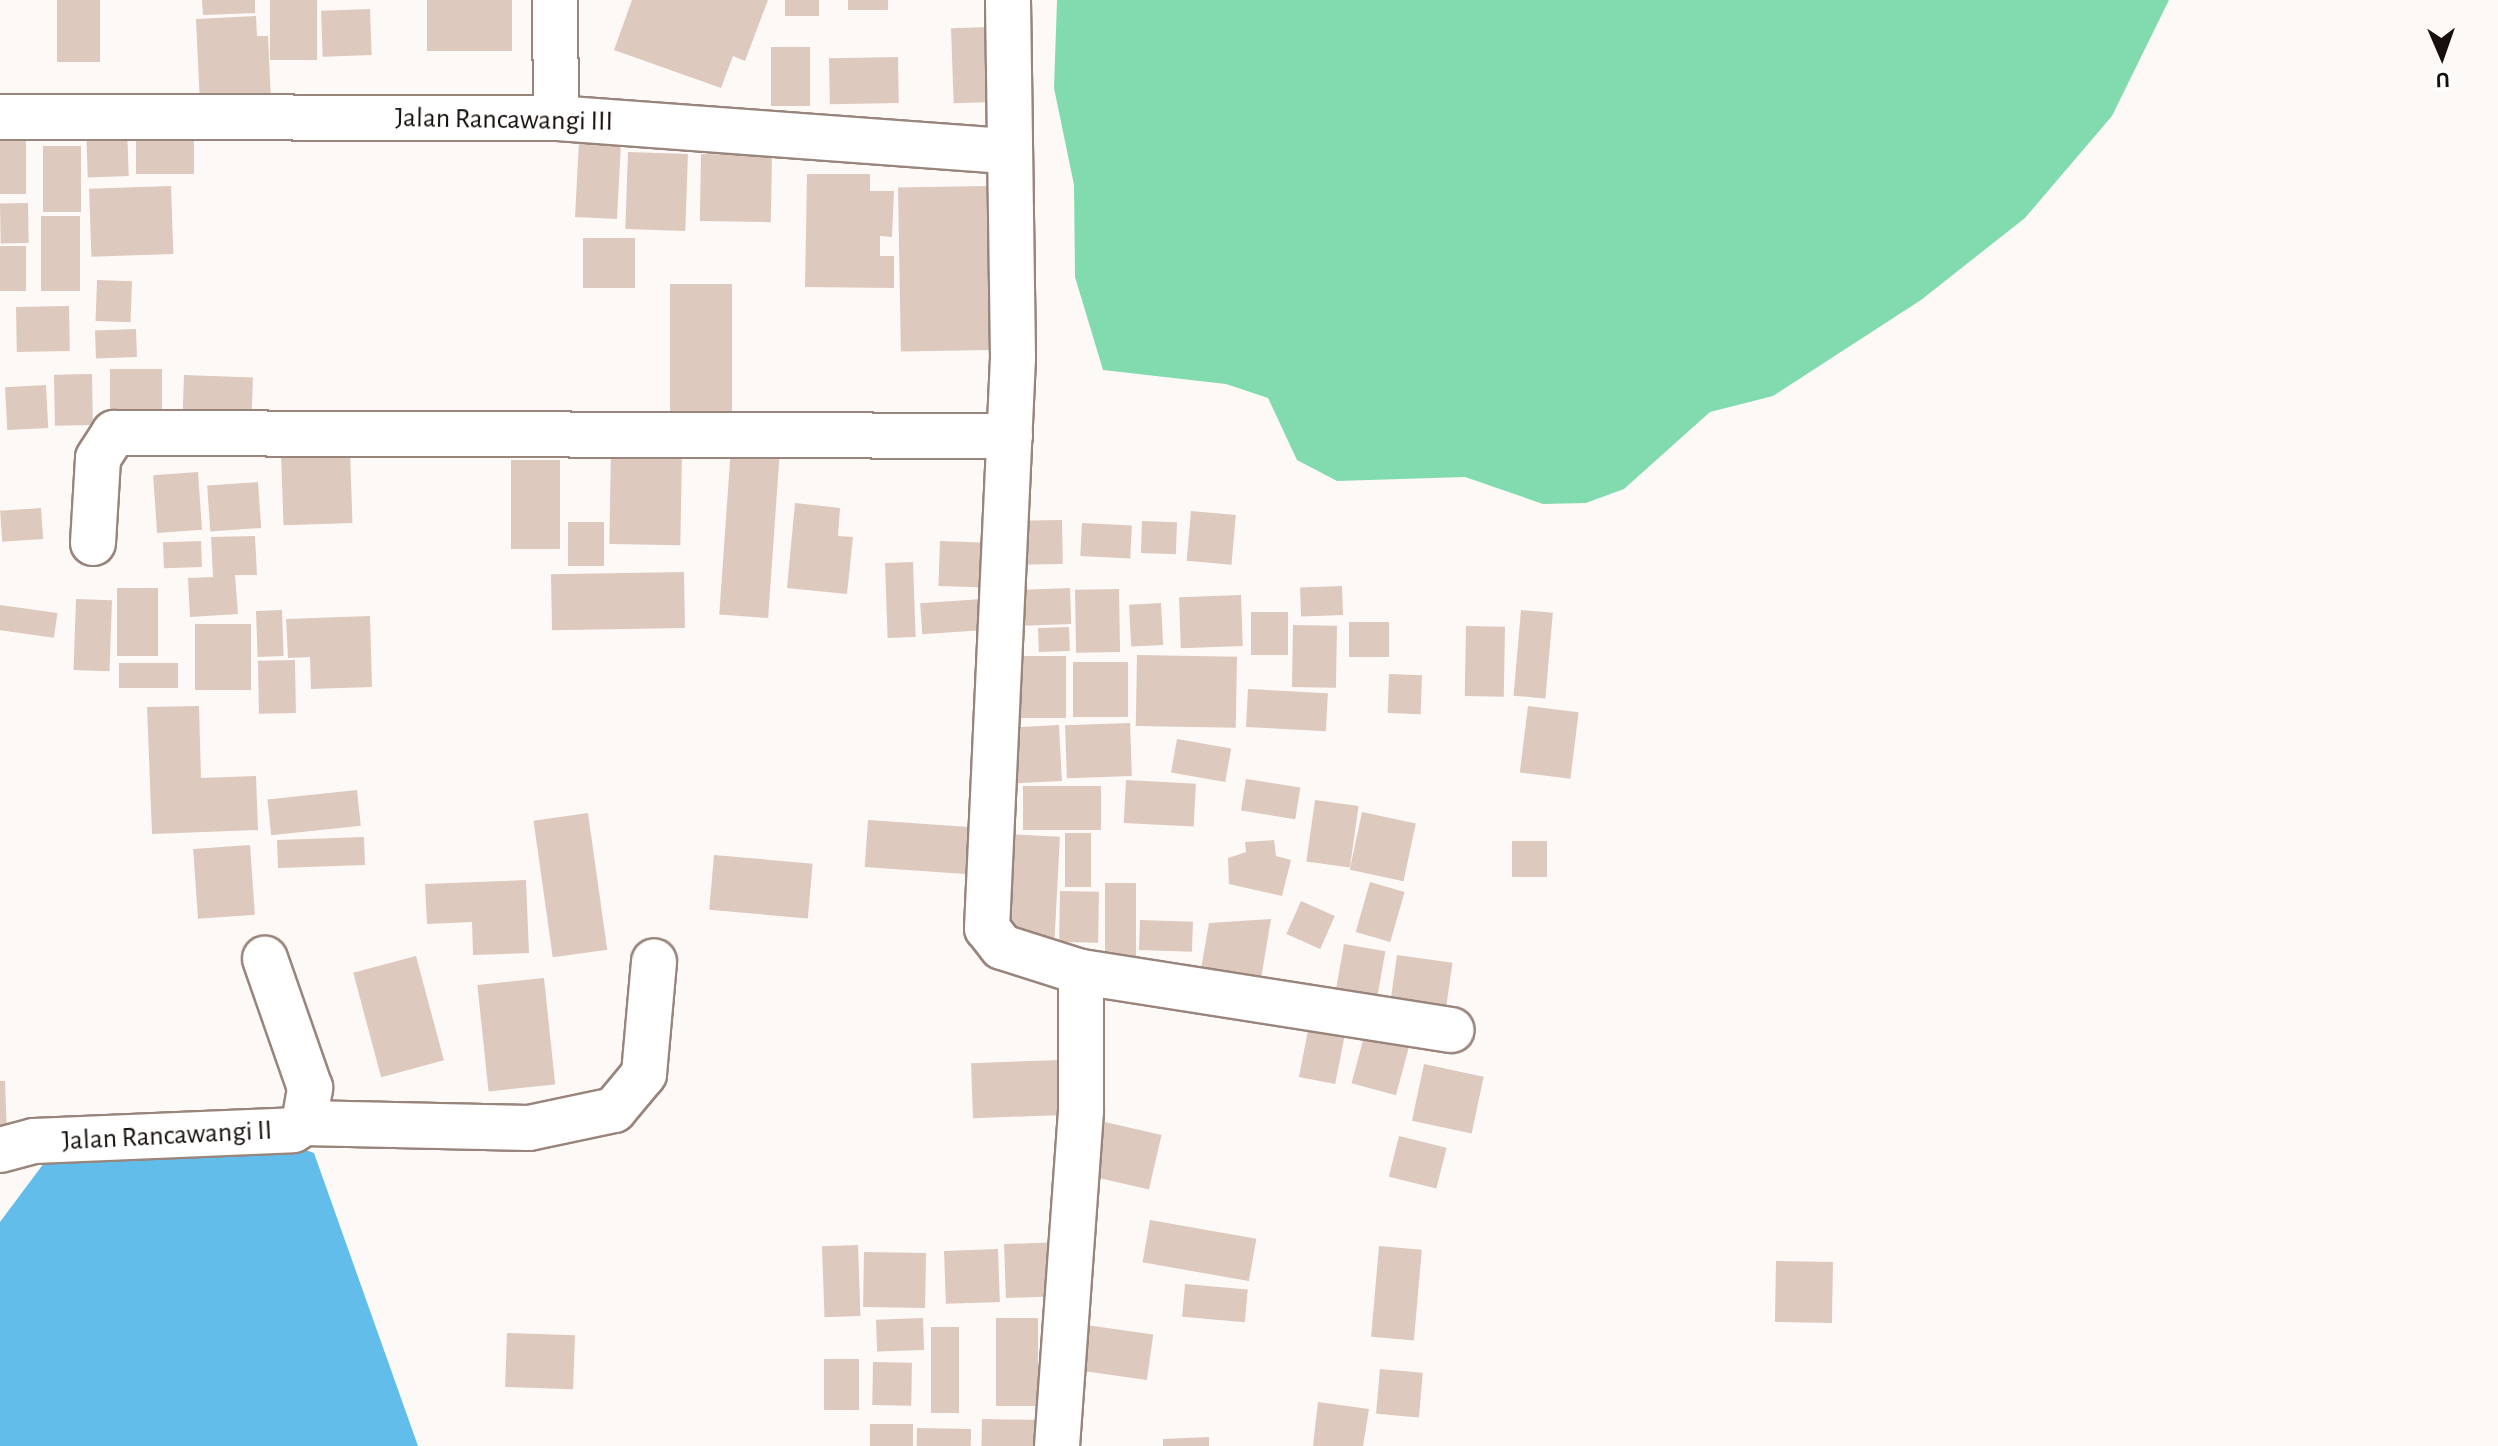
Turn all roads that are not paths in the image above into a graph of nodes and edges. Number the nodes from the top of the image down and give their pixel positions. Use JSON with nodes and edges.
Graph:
{"nodes":[{"id":1,"x":555,"y":0,"type":"edge"},
{"id":2,"x":1008,"y":0,"type":"edge"},
{"id":3,"x":0,"y":117,"type":"edge"},
{"id":4,"x":556,"y":118,"type":"junction"},
{"id":5,"x":1007,"y":151,"type":"junction"},
{"id":6,"x":1010,"y":436,"type":"junction"},
{"id":7,"x":93,"y":543,"type":"dead end"},
{"id":8,"x":265,"y":959,"type":"dead end"},
{"id":9,"x":654,"y":961,"type":"dead end"},
{"id":10,"x":1081,"y":972,"type":"junction"},
{"id":11,"x":1451,"y":1030,"type":"dead end"},
{"id":12,"x":304,"y":1123,"type":"junction"},
{"id":13,"x":0,"y":1150,"type":"edge"},
{"id":14,"x":1057,"y":1446,"type":"edge"}],
"edges":[{"from":1,"to":4,"type":"street"},
{"from":2,"to":5,"type":"street"},
{"from":3,"to":4,"type":"street","name":"Jalan Rancawangi III"},
{"from":4,"to":5,"type":"street","name":"Jalan Rancawangi III"},
{"from":5,"to":6,"type":"street"},
{"from":6,"to":7,"type":"street"},
{"from":6,"to":10,"type":"street"},
{"from":8,"to":12,"type":"street","name":"Jalan Rancawangi II"},
{"from":9,"to":12,"type":"street"},
{"from":10,"to":11,"type":"street"},
{"from":10,"to":14,"type":"street"},
{"from":12,"to":13,"type":"street","name":"Jalan Rancawangi II"}]}
